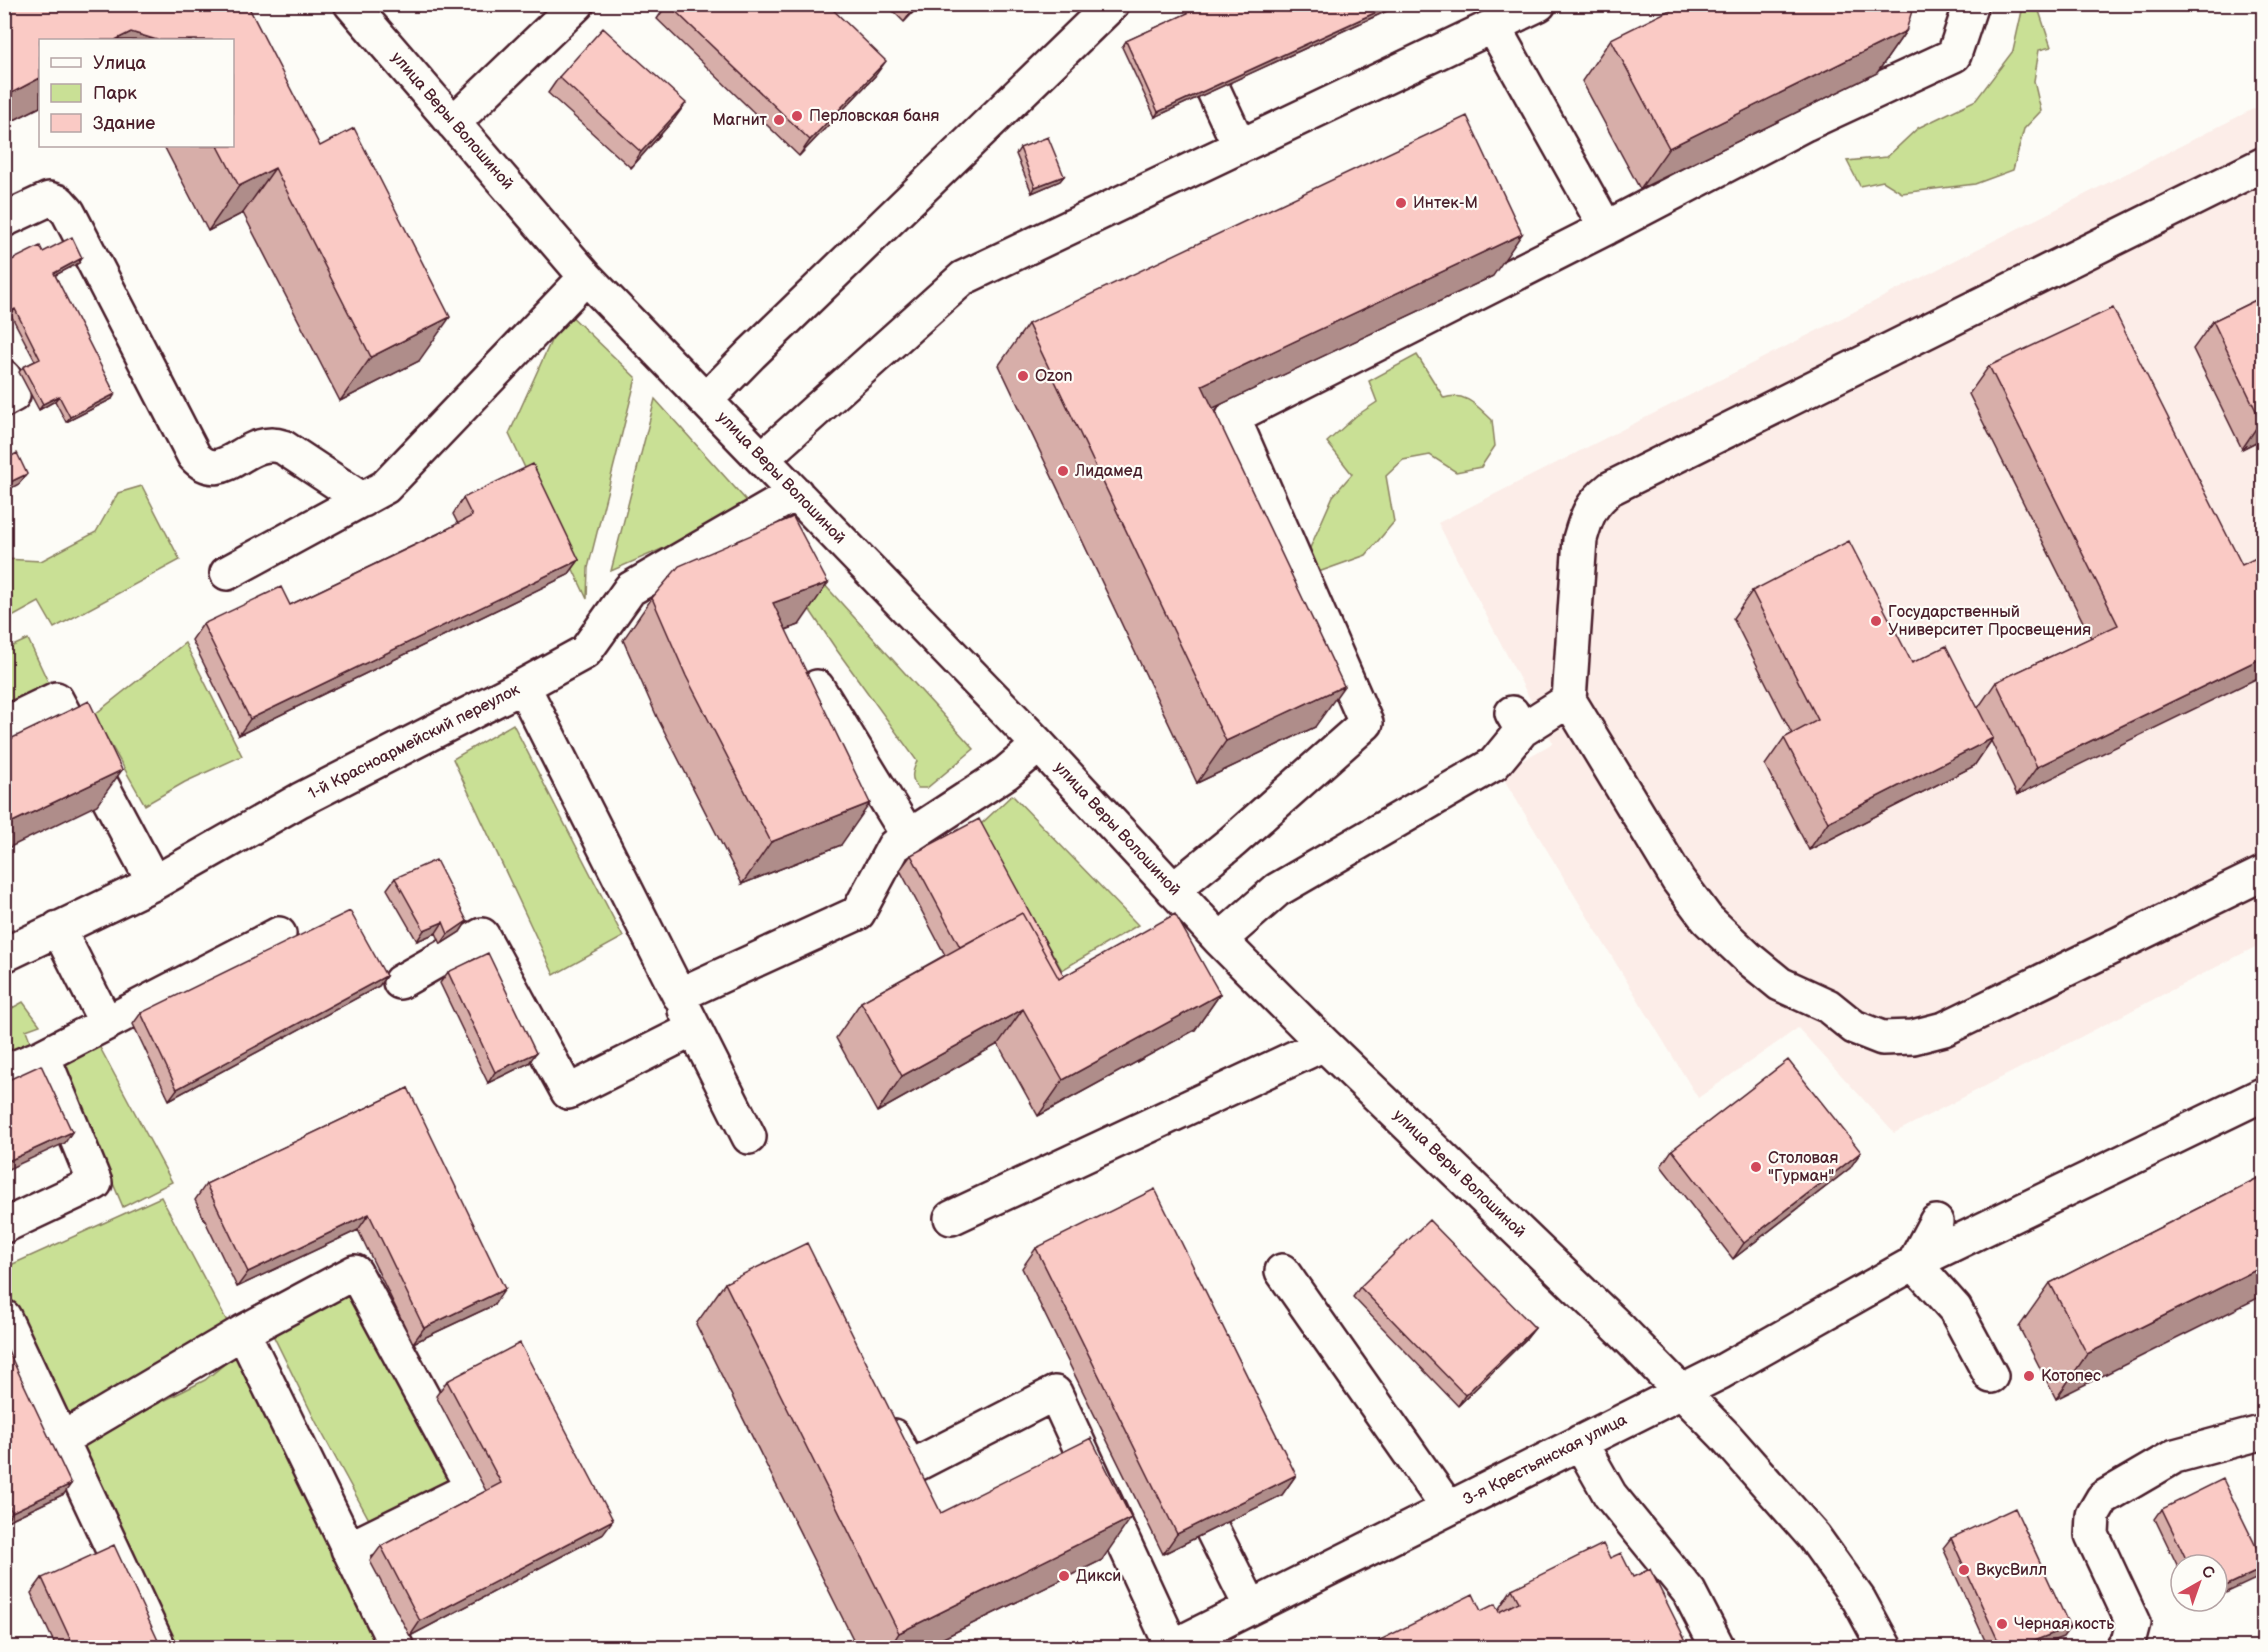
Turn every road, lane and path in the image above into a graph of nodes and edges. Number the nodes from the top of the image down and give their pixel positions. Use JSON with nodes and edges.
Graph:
{"nodes":[{"id":1,"x":351,"y":4,"type":"edge"},
{"id":2,"x":577,"y":4,"type":"edge"},
{"id":3,"x":1112,"y":4,"type":"edge"},
{"id":4,"x":1539,"y":4,"type":"edge"},
{"id":5,"x":1971,"y":4,"type":"edge"},
{"id":6,"x":1493,"y":26,"type":"junction"},
{"id":7,"x":1214,"y":91,"type":"edge"},
{"id":8,"x":453,"y":123,"type":"junction"},
{"id":9,"x":1239,"y":146,"type":"junction"},
{"id":10,"x":2264,"y":164,"type":"edge"},
{"id":11,"x":4,"y":220,"type":"edge"},
{"id":12,"x":1606,"y":228,"type":"junction"},
{"id":13,"x":585,"y":277,"type":"junction"},
{"id":14,"x":4,"y":377,"type":"edge"},
{"id":15,"x":4,"y":400,"type":"edge"},
{"id":16,"x":706,"y":400,"type":"junction"},
{"id":17,"x":763,"y":458,"type":"junction"},
{"id":18,"x":796,"y":493,"type":"junction"},
{"id":19,"x":363,"y":500,"type":"junction"},
{"id":20,"x":227,"y":573,"type":"dead end"},
{"id":21,"x":524,"y":686,"type":"junction"},
{"id":22,"x":816,"y":687,"type":"edge"},
{"id":23,"x":1569,"y":700,"type":"junction"},
{"id":24,"x":4,"y":724,"type":"edge"},
{"id":25,"x":1040,"y":745,"type":"junction"},
{"id":26,"x":909,"y":837,"type":"junction"},
{"id":27,"x":2264,"y":873,"type":"edge"},
{"id":28,"x":154,"y":883,"type":"junction"},
{"id":29,"x":1173,"y":890,"type":"junction"},
{"id":30,"x":58,"y":928,"type":"junction"},
{"id":31,"x":279,"y":934,"type":"dead end"},
{"id":32,"x":1220,"y":940,"type":"junction"},
{"id":33,"x":4,"y":955,"type":"edge"},
{"id":34,"x":400,"y":982,"type":"dead end"},
{"id":35,"x":679,"y":995,"type":"junction"},
{"id":36,"x":106,"y":1023,"type":"junction"},
{"id":37,"x":694,"y":1029,"type":"junction"},
{"id":38,"x":1324,"y":1044,"type":"junction"},
{"id":39,"x":43,"y":1056,"type":"junction"},
{"id":40,"x":4,"y":1072,"type":"edge"},
{"id":41,"x":2264,"y":1094,"type":"edge"},
{"id":42,"x":749,"y":1137,"type":"dead end"},
{"id":43,"x":951,"y":1218,"type":"dead end"},
{"id":44,"x":1936,"y":1222,"type":"dead end"},
{"id":45,"x":4,"y":1226,"type":"edge"},
{"id":46,"x":1914,"y":1263,"type":"junction"},
{"id":47,"x":1282,"y":1271,"type":"dead end"},
{"id":48,"x":4,"y":1317,"type":"edge"},
{"id":49,"x":243,"y":1332,"type":"junction"},
{"id":50,"x":1991,"y":1376,"type":"dead end"},
{"id":51,"x":1682,"y":1391,"type":"junction"},
{"id":52,"x":878,"y":1405,"type":"edge"},
{"id":53,"x":2264,"y":1432,"type":"edge"},
{"id":54,"x":62,"y":1439,"type":"junction"},
{"id":55,"x":1580,"y":1442,"type":"junction"},
{"id":56,"x":1448,"y":1508,"type":"junction"},
{"id":57,"x":1212,"y":1529,"type":"edge"},
{"id":58,"x":348,"y":1549,"type":"junction"},
{"id":59,"x":1251,"y":1607,"type":"junction"},
{"id":60,"x":159,"y":1647,"type":"edge"},
{"id":61,"x":397,"y":1647,"type":"edge"},
{"id":62,"x":1171,"y":1647,"type":"edge"},
{"id":63,"x":1718,"y":1647,"type":"edge"},
{"id":64,"x":1885,"y":1647,"type":"edge"},
{"id":65,"x":2123,"y":1647,"type":"edge"}],
"edges":[{"from":1,"to":8,"type":"street","name":"улица Веры Волошиной"},
{"from":2,"to":8,"type":"street"},
{"from":3,"to":16,"type":"street"},
{"from":4,"to":6,"type":"street"},
{"from":5,"to":12,"type":"street"},
{"from":6,"to":9,"type":"street"},
{"from":6,"to":12,"type":"street"},
{"from":7,"to":9,"type":"street"},
{"from":8,"to":13,"type":"street","name":"улица Веры Волошиной"},
{"from":9,"to":17,"type":"street"},
{"from":10,"to":23,"type":"street"},
{"from":11,"to":19,"type":"street"},
{"from":12,"to":29,"type":"street"},
{"from":13,"to":16,"type":"street","name":"улица Веры Волошиной"},
{"from":13,"to":19,"type":"street"},
{"from":14,"to":15,"type":"street"},
{"from":16,"to":17,"type":"street","name":"улица Веры Волошиной"},
{"from":17,"to":18,"type":"street","name":"улица Веры Волошиной"},
{"from":18,"to":21,"type":"street","name":"1-й Красноармейский переулок"},
{"from":18,"to":25,"type":"street","name":"улица Веры Волошиной"},
{"from":19,"to":20,"type":"street"},
{"from":21,"to":28,"type":"street","name":"1-й Красноармейский переулок"},
{"from":21,"to":35,"type":"street"},
{"from":22,"to":26,"type":"street"},
{"from":23,"to":27,"type":"street"},
{"from":23,"to":32,"type":"street"},
{"from":24,"to":28,"type":"street"},
{"from":25,"to":26,"type":"street"},
{"from":25,"to":29,"type":"street","name":"улица Веры Волошиной"},
{"from":26,"to":35,"type":"street"},
{"from":28,"to":30,"type":"street","name":"1-й Красноармейский переулок"},
{"from":29,"to":32,"type":"street","name":"улица Веры Волошиной"},
{"from":30,"to":33,"type":"street","name":"1-й Красноармейский переулок"},
{"from":30,"to":36,"type":"street"},
{"from":31,"to":36,"type":"street"},
{"from":32,"to":38,"type":"street","name":"улица Веры Волошиной"},
{"from":34,"to":37,"type":"street"},
{"from":35,"to":37,"type":"street"},
{"from":36,"to":39,"type":"street"},
{"from":37,"to":42,"type":"street"},
{"from":38,"to":43,"type":"street"},
{"from":38,"to":51,"type":"street","name":"улица Веры Волошиной"},
{"from":39,"to":40,"type":"street"},
{"from":39,"to":45,"type":"street"},
{"from":41,"to":46,"type":"street","name":"3-я Крестьянская улица"},
{"from":44,"to":46,"type":"street"},
{"from":46,"to":50,"type":"street"},
{"from":46,"to":51,"type":"street","name":"3-я Крестьянская улица"},
{"from":47,"to":56,"type":"street"},
{"from":48,"to":54,"type":"street"},
{"from":49,"to":54,"type":"street"},
{"from":49,"to":58,"type":"street"},
{"from":49,"to":58,"type":"street"},
{"from":51,"to":55,"type":"street","name":"3-я Крестьянская улица"},
{"from":51,"to":64,"type":"street","name":"улица Веры Волошиной"},
{"from":52,"to":62,"type":"street"},
{"from":53,"to":65,"type":"street"},
{"from":54,"to":60,"type":"street"},
{"from":55,"to":56,"type":"street","name":"3-я Крестьянская улица"},
{"from":55,"to":63,"type":"street"},
{"from":56,"to":59,"type":"street","name":"3-я Крестьянская улица"},
{"from":57,"to":59,"type":"street"},
{"from":58,"to":61,"type":"street"},
{"from":59,"to":62,"type":"street","name":"3-я Крестьянская улица"}]}
